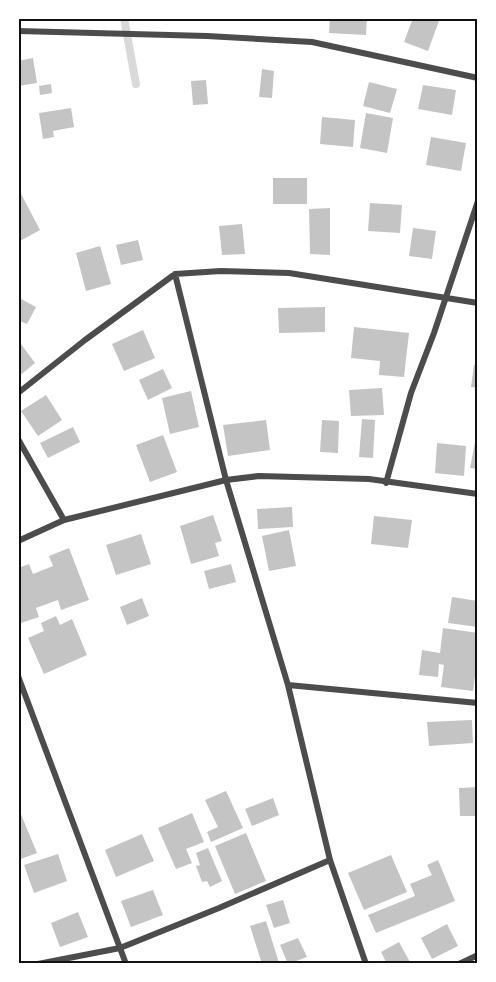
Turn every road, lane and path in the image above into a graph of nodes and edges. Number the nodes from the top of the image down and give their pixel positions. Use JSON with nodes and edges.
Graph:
{"nodes":[{"id":1,"x":18,"y":31,"type":"edge"},
{"id":2,"x":478,"y":78,"type":"edge"},
{"id":3,"x":478,"y":201,"type":"edge"},
{"id":4,"x":175,"y":274,"type":"junction"},
{"id":5,"x":445,"y":298,"type":"junction"},
{"id":6,"x":478,"y":303,"type":"edge"},
{"id":7,"x":18,"y":393,"type":"edge"},
{"id":8,"x":18,"y":439,"type":"edge"},
{"id":9,"x":226,"y":480,"type":"junction"},
{"id":10,"x":386,"y":483,"type":"junction"},
{"id":11,"x":478,"y":494,"type":"edge"},
{"id":12,"x":64,"y":520,"type":"junction"},
{"id":13,"x":18,"y":541,"type":"edge"},
{"id":14,"x":18,"y":676,"type":"edge"},
{"id":15,"x":288,"y":685,"type":"junction"},
{"id":16,"x":478,"y":703,"type":"edge"},
{"id":17,"x":330,"y":860,"type":"junction"},
{"id":18,"x":120,"y":948,"type":"junction"},
{"id":19,"x":478,"y":955,"type":"edge"},
{"id":20,"x":38,"y":964,"type":"edge"},
{"id":21,"x":126,"y":964,"type":"edge"},
{"id":22,"x":366,"y":964,"type":"edge"},
{"id":23,"x":459,"y":964,"type":"edge"}],
"edges":[{"from":1,"to":2,"type":"street"},
{"from":3,"to":5,"type":"street"},
{"from":4,"to":5,"type":"street"},
{"from":4,"to":7,"type":"street"},
{"from":4,"to":9,"type":"street"},
{"from":5,"to":6,"type":"street"},
{"from":5,"to":10,"type":"street"},
{"from":8,"to":12,"type":"street"},
{"from":9,"to":10,"type":"street"},
{"from":9,"to":12,"type":"street"},
{"from":9,"to":15,"type":"street"},
{"from":10,"to":11,"type":"street"},
{"from":12,"to":13,"type":"street"},
{"from":14,"to":18,"type":"street"},
{"from":15,"to":16,"type":"street"},
{"from":15,"to":17,"type":"street"},
{"from":17,"to":18,"type":"street"},
{"from":17,"to":22,"type":"street"},
{"from":18,"to":20,"type":"street"},
{"from":18,"to":21,"type":"street"},
{"from":19,"to":23,"type":"street"}]}
